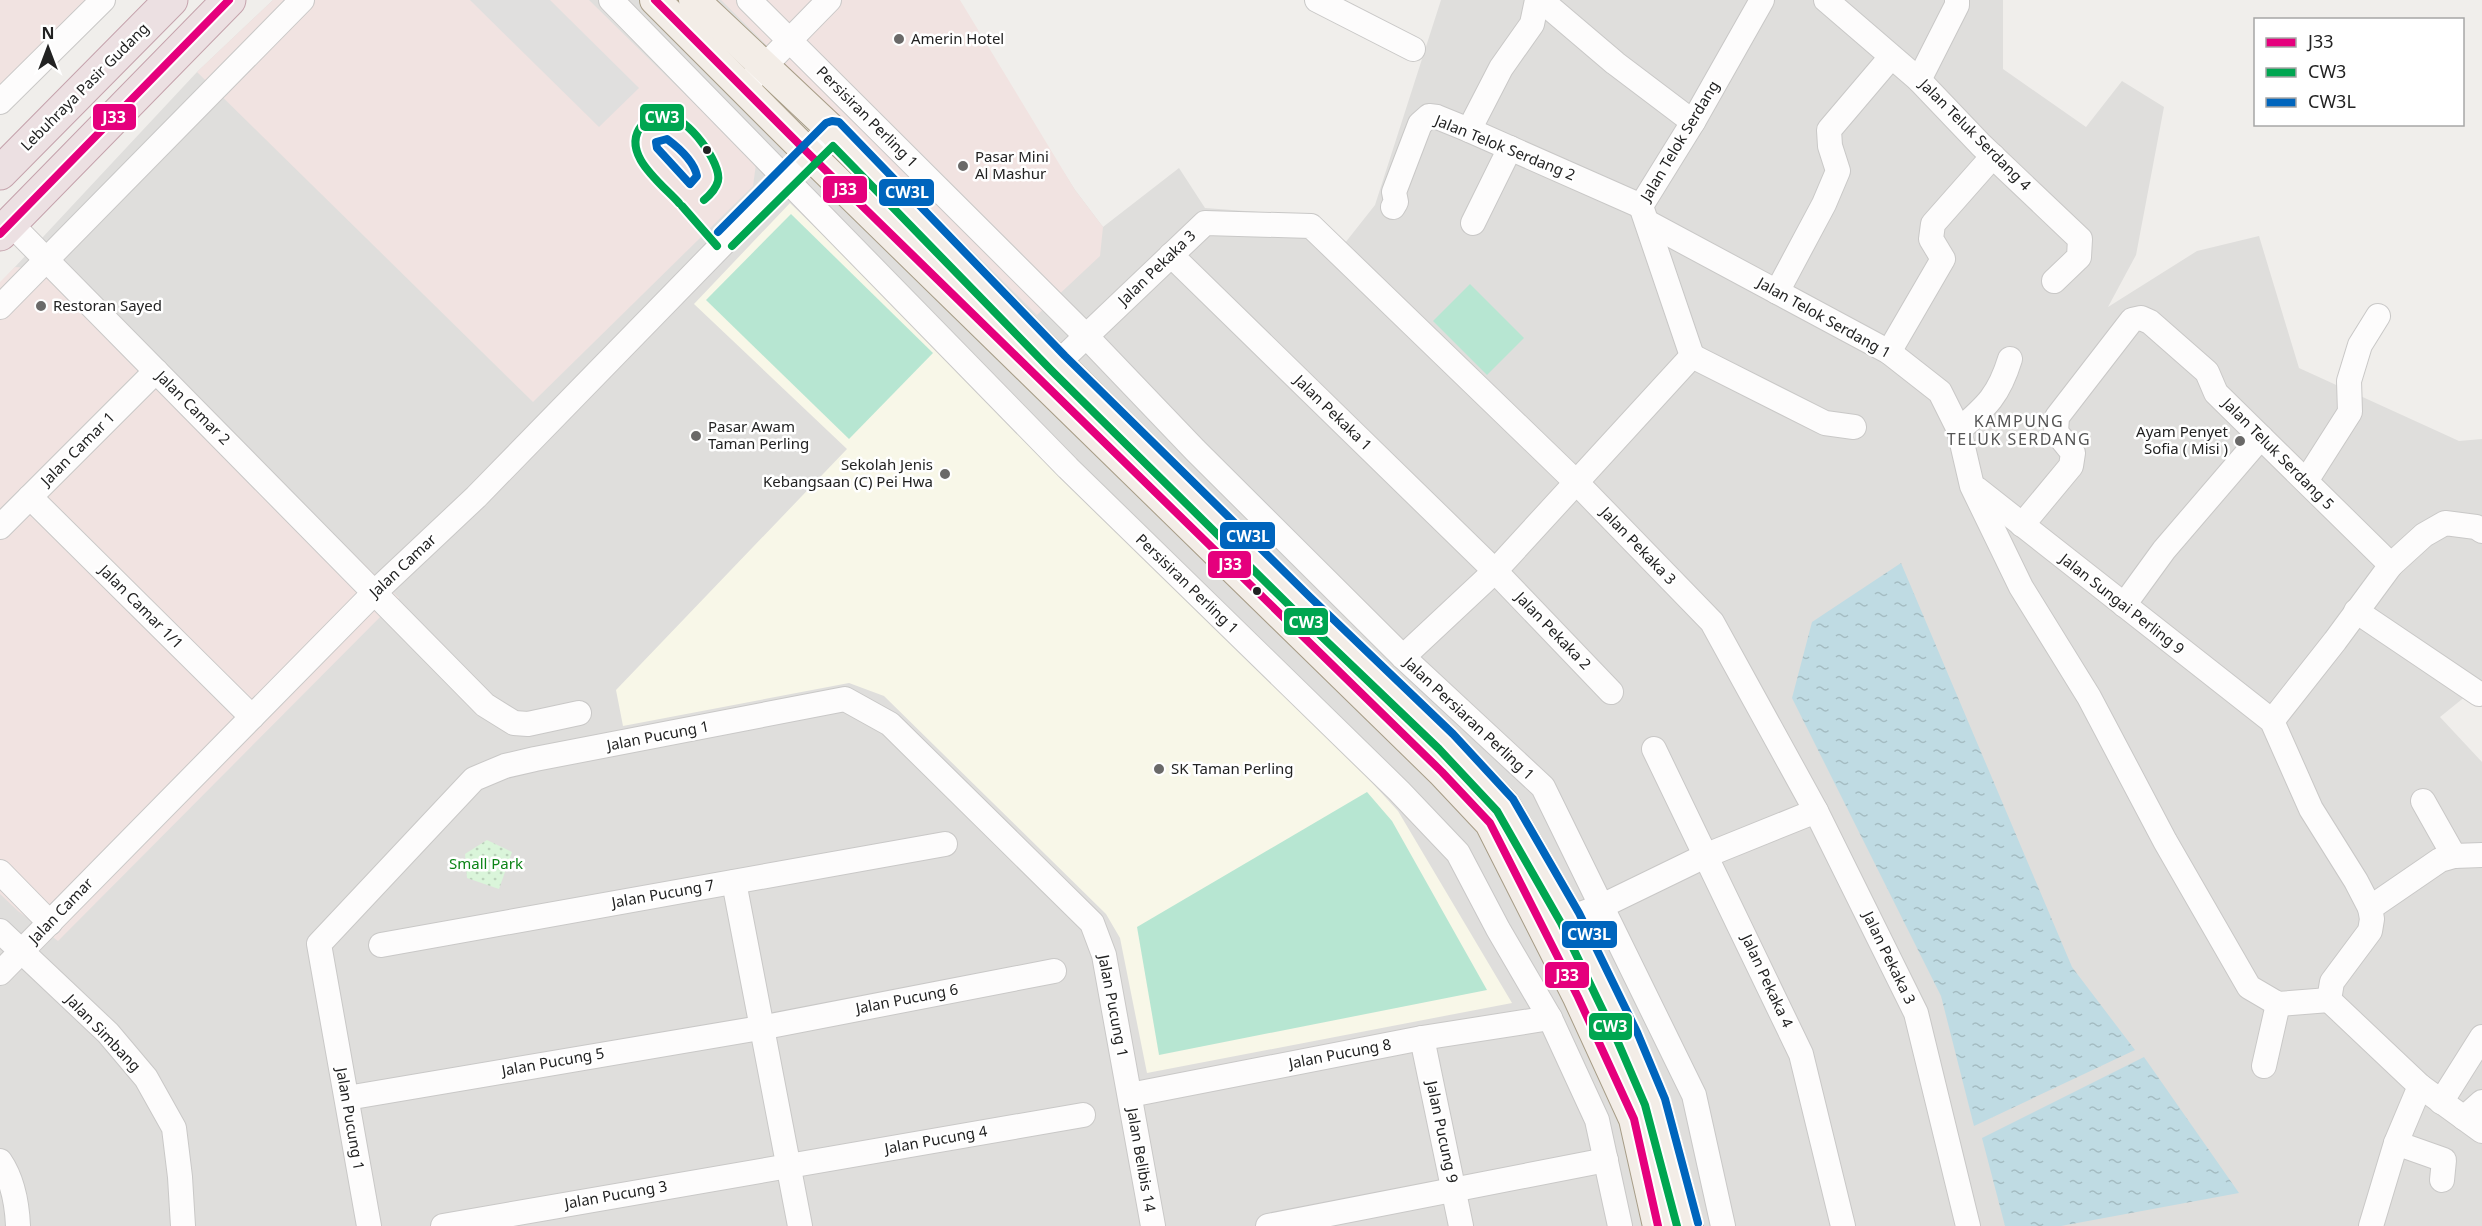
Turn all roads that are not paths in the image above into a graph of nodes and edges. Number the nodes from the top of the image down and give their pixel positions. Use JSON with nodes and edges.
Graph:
{"nodes":[{"id":1,"x":103,"y":0,"type":"edge"},
{"id":2,"x":171,"y":0,"type":"edge"},
{"id":3,"x":229,"y":0,"type":"edge"},
{"id":4,"x":302,"y":0,"type":"edge"},
{"id":5,"x":611,"y":0,"type":"edge"},
{"id":6,"x":656,"y":0,"type":"edge"},
{"id":7,"x":694,"y":0,"type":"edge"},
{"id":8,"x":749,"y":0,"type":"edge"},
{"id":9,"x":829,"y":0,"type":"edge"},
{"id":10,"x":1317,"y":0,"type":"edge"},
{"id":11,"x":1539,"y":0,"type":"edge"},
{"id":12,"x":1762,"y":0,"type":"edge"},
{"id":13,"x":1826,"y":0,"type":"edge"},
{"id":14,"x":1957,"y":0,"type":"edge"},
{"id":15,"x":789,"y":40,"type":"junction"},
{"id":16,"x":1413,"y":49,"type":"dead end"},
{"id":17,"x":1891,"y":57,"type":"junction"},
{"id":18,"x":764,"y":67,"type":"junction"},
{"id":19,"x":1919,"y":80,"type":"junction"},
{"id":20,"x":743,"y":88,"type":"junction"},
{"id":21,"x":0,"y":102,"type":"edge"},
{"id":22,"x":1693,"y":122,"type":"junction"},
{"id":23,"x":1469,"y":130,"type":"junction"},
{"id":24,"x":833,"y":131,"type":"junction"},
{"id":25,"x":1510,"y":148,"type":"junction"},
{"id":26,"x":810,"y":155,"type":"junction"},
{"id":27,"x":1993,"y":156,"type":"junction"},
{"id":28,"x":0,"y":173,"type":"edge"},
{"id":29,"x":784,"y":179,"type":"junction"},
{"id":30,"x":1393,"y":207,"type":"dead end"},
{"id":31,"x":1644,"y":214,"type":"junction"},
{"id":32,"x":1473,"y":223,"type":"dead end"},
{"id":33,"x":5,"y":229,"type":"edge"},
{"id":34,"x":1171,"y":255,"type":"junction"},
{"id":35,"x":46,"y":260,"type":"junction"},
{"id":36,"x":2054,"y":281,"type":"dead end"},
{"id":37,"x":1777,"y":292,"type":"junction"},
{"id":38,"x":0,"y":307,"type":"edge"},
{"id":39,"x":2378,"y":316,"type":"dead end"},
{"id":40,"x":1086,"y":336,"type":"junction"},
{"id":41,"x":1889,"y":351,"type":"junction"},
{"id":42,"x":1692,"y":356,"type":"junction"},
{"id":43,"x":2010,"y":359,"type":"dead end"},
{"id":44,"x":1058,"y":363,"type":"junction"},
{"id":45,"x":156,"y":371,"type":"junction"},
{"id":46,"x":1854,"y":427,"type":"dead end"},
{"id":47,"x":1959,"y":430,"type":"junction"},
{"id":48,"x":2261,"y":437,"type":"junction"},
{"id":49,"x":2306,"y":481,"type":"junction"},
{"id":50,"x":1577,"y":483,"type":"junction"},
{"id":51,"x":1972,"y":486,"type":"junction"},
{"id":52,"x":30,"y":497,"type":"junction"},
{"id":53,"x":2022,"y":525,"type":"junction"},
{"id":54,"x":0,"y":527,"type":"edge"},
{"id":55,"x":2482,"y":531,"type":"edge"},
{"id":56,"x":2391,"y":565,"type":"junction"},
{"id":57,"x":1495,"y":571,"type":"junction"},
{"id":58,"x":375,"y":592,"type":"junction"},
{"id":59,"x":2124,"y":605,"type":"junction"},
{"id":60,"x":2356,"y":611,"type":"junction"},
{"id":61,"x":1403,"y":657,"type":"junction"},
{"id":62,"x":1611,"y":692,"type":"dead end"},
{"id":63,"x":2479,"y":694,"type":"dead end"},
{"id":64,"x":579,"y":713,"type":"dead end"},
{"id":65,"x":252,"y":717,"type":"junction"},
{"id":66,"x":2272,"y":721,"type":"junction"},
{"id":67,"x":528,"y":724,"type":"junction"},
{"id":68,"x":1654,"y":749,"type":"dead end"},
{"id":69,"x":535,"y":759,"type":"junction"},
{"id":70,"x":2423,"y":801,"type":"dead end"},
{"id":71,"x":1816,"y":811,"type":"junction"},
{"id":72,"x":945,"y":843,"type":"dead end"},
{"id":73,"x":1707,"y":855,"type":"junction"},
{"id":74,"x":2482,"y":855,"type":"edge"},
{"id":75,"x":2454,"y":856,"type":"junction"},
{"id":76,"x":0,"y":872,"type":"edge"},
{"id":77,"x":734,"y":882,"type":"junction"},
{"id":78,"x":1602,"y":906,"type":"junction"},
{"id":79,"x":2370,"y":908,"type":"junction"},
{"id":80,"x":1570,"y":918,"type":"junction"},
{"id":81,"x":50,"y":923,"type":"junction"},
{"id":82,"x":0,"y":931,"type":"edge"},
{"id":83,"x":381,"y":945,"type":"dead end"},
{"id":84,"x":21,"y":952,"type":"junction"},
{"id":85,"x":1054,"y":971,"type":"dead end"},
{"id":86,"x":0,"y":973,"type":"edge"},
{"id":87,"x":2329,"y":1000,"type":"junction"},
{"id":88,"x":2278,"y":1004,"type":"junction"},
{"id":89,"x":1550,"y":1018,"type":"junction"},
{"id":90,"x":760,"y":1028,"type":"junction"},
{"id":91,"x":2482,"y":1037,"type":"edge"},
{"id":92,"x":1422,"y":1038,"type":"junction"},
{"id":93,"x":2264,"y":1066,"type":"dead end"},
{"id":94,"x":2420,"y":1086,"type":"junction"},
{"id":95,"x":1130,"y":1095,"type":"junction"},
{"id":96,"x":346,"y":1098,"type":"junction"},
{"id":97,"x":2441,"y":1102,"type":"junction"},
{"id":98,"x":2482,"y":1102,"type":"edge"},
{"id":99,"x":1083,"y":1115,"type":"dead end"},
{"id":100,"x":2473,"y":1125,"type":"edge"},
{"id":101,"x":2396,"y":1143,"type":"junction"},
{"id":102,"x":1606,"y":1160,"type":"junction"},
{"id":103,"x":0,"y":1161,"type":"edge"},
{"id":104,"x":789,"y":1165,"type":"junction"},
{"id":105,"x":2442,"y":1180,"type":"dead end"},
{"id":106,"x":1454,"y":1190,"type":"junction"},
{"id":107,"x":18,"y":1226,"type":"edge"},
{"id":108,"x":183,"y":1226,"type":"edge"},
{"id":109,"x":369,"y":1226,"type":"edge"},
{"id":110,"x":443,"y":1226,"type":"edge"},
{"id":111,"x":800,"y":1226,"type":"edge"},
{"id":112,"x":1153,"y":1226,"type":"edge"},
{"id":113,"x":1268,"y":1226,"type":"edge"},
{"id":114,"x":1461,"y":1226,"type":"edge"},
{"id":115,"x":1620,"y":1226,"type":"edge"},
{"id":116,"x":1658,"y":1226,"type":"edge"},
{"id":117,"x":1688,"y":1226,"type":"edge"},
{"id":118,"x":1723,"y":1226,"type":"edge"},
{"id":119,"x":1843,"y":1226,"type":"edge"},
{"id":120,"x":1968,"y":1226,"type":"edge"},
{"id":121,"x":2371,"y":1226,"type":"edge"}],
"edges":[{"from":1,"to":21,"type":"street"},
{"from":2,"to":28,"type":"highway","name":"Lebuhraya Pasir Gudang"},
{"from":3,"to":33,"type":"highway"},
{"from":4,"to":35,"type":"street"},
{"from":5,"to":29,"type":"street","name":"Persisiran Perling 1"},
{"from":6,"to":20,"type":"main road"},
{"from":7,"to":18,"type":"main road"},
{"from":8,"to":15,"type":"street","name":"Persisiran Perling 1"},
{"from":9,"to":15,"type":"street"},
{"from":10,"to":16,"type":"street"},
{"from":11,"to":22,"type":"street"},
{"from":11,"to":23,"type":"street"},
{"from":12,"to":22,"type":"street","name":"Jalan Telok Serdang"},
{"from":13,"to":17,"type":"street","name":"Jalan Teluk Serdang 4"},
{"from":14,"to":19,"type":"street"},
{"from":15,"to":18,"type":"street"},
{"from":15,"to":40,"type":"street","name":"Persisiran Perling 1"},
{"from":17,"to":19,"type":"street","name":"Jalan Teluk Serdang 4"},
{"from":17,"to":37,"type":"street"},
{"from":18,"to":20,"type":"street"},
{"from":18,"to":24,"type":"main road"},
{"from":19,"to":27,"type":"street","name":"Jalan Teluk Serdang 4"},
{"from":20,"to":26,"type":"main road"},
{"from":22,"to":31,"type":"street","name":"Jalan Telok Serdang"},
{"from":23,"to":25,"type":"street","name":"Jalan Telok Serdang 2"},
{"from":23,"to":30,"type":"street","name":"Jalan Telok Serdang 2"},
{"from":24,"to":26,"type":"street","name":"Jalan Camar"},
{"from":24,"to":44,"type":"main road"},
{"from":25,"to":31,"type":"street","name":"Jalan Telok Serdang 2"},
{"from":25,"to":32,"type":"street"},
{"from":26,"to":29,"type":"street","name":"Jalan Camar"},
{"from":26,"to":116,"type":"main road"},
{"from":27,"to":36,"type":"street","name":"Jalan Teluk Serdang 4"},
{"from":27,"to":41,"type":"street"},
{"from":29,"to":58,"type":"street","name":"Jalan Camar"},
{"from":29,"to":89,"type":"street","name":"Persisiran Perling 1"},
{"from":31,"to":37,"type":"street","name":"Jalan Telok Serdang 1"},
{"from":31,"to":42,"type":"street","name":"Jalan Telok Serdang"},
{"from":33,"to":35,"type":"street","name":"Jalan Camar 2"},
{"from":34,"to":40,"type":"street","name":"Jalan Pekaka 3"},
{"from":34,"to":50,"type":"street","name":"Jalan Pekaka 3"},
{"from":34,"to":57,"type":"street","name":"Jalan Pekaka 1"},
{"from":35,"to":38,"type":"street"},
{"from":35,"to":45,"type":"street","name":"Jalan Camar 2"},
{"from":37,"to":41,"type":"street","name":"Jalan Telok Serdang 1"},
{"from":39,"to":49,"type":"street"},
{"from":40,"to":44,"type":"street","name":"Jalan Pekaka 3"},
{"from":40,"to":61,"type":"street","name":"Jalan Persiaran Perling 1"},
{"from":41,"to":47,"type":"street","name":"Jalan Telok Serdang 1"},
{"from":42,"to":46,"type":"street"},
{"from":42,"to":50,"type":"street"},
{"from":43,"to":47,"type":"street"},
{"from":44,"to":80,"type":"main road"},
{"from":45,"to":52,"type":"street","name":"Jalan Camar 1"},
{"from":45,"to":58,"type":"street","name":"Jalan Camar 2"},
{"from":47,"to":51,"type":"street","name":"Jalan Telok Serdang 1"},
{"from":48,"to":49,"type":"street","name":"Jalan Teluk Serdang 5"},
{"from":48,"to":53,"type":"street","name":"Jalan Teluk Serdang 5"},
{"from":48,"to":59,"type":"street"},
{"from":49,"to":56,"type":"street","name":"Jalan Teluk Serdang 5"},
{"from":50,"to":57,"type":"street"},
{"from":50,"to":71,"type":"street","name":"Jalan Pekaka 3"},
{"from":51,"to":53,"type":"street","name":"Jalan Sungai Perling 9"},
{"from":51,"to":88,"type":"street","name":"Jalan Telok Serdang 1"},
{"from":52,"to":54,"type":"street","name":"Jalan Camar 1"},
{"from":52,"to":65,"type":"street","name":"Jalan Camar 1/1"},
{"from":53,"to":59,"type":"street","name":"Jalan Sungai Perling 9"},
{"from":55,"to":56,"type":"street"},
{"from":56,"to":60,"type":"street"},
{"from":57,"to":61,"type":"street"},
{"from":57,"to":62,"type":"street","name":"Jalan Pekaka 2"},
{"from":58,"to":65,"type":"street","name":"Jalan Camar"},
{"from":58,"to":67,"type":"street","name":"Jalan Camar 2"},
{"from":59,"to":66,"type":"street","name":"Jalan Sungai Perling 9"},
{"from":60,"to":63,"type":"street"},
{"from":60,"to":66,"type":"street"},
{"from":61,"to":78,"type":"street","name":"Jalan Persiaran Perling 1"},
{"from":64,"to":67,"type":"street"},
{"from":65,"to":81,"type":"street","name":"Jalan Camar"},
{"from":66,"to":79,"type":"street"},
{"from":67,"to":69,"type":"street"},
{"from":68,"to":73,"type":"street","name":"Jalan Pekaka 4"},
{"from":69,"to":95,"type":"street","name":"Jalan Pucung 1"},
{"from":69,"to":96,"type":"street","name":"Jalan Pucung 1"},
{"from":70,"to":75,"type":"street"},
{"from":71,"to":73,"type":"street"},
{"from":71,"to":120,"type":"street","name":"Jalan Pekaka 3"},
{"from":72,"to":77,"type":"street","name":"Jalan Pucung 7"},
{"from":73,"to":78,"type":"street"},
{"from":73,"to":119,"type":"street","name":"Jalan Pekaka 4"},
{"from":74,"to":75,"type":"street"},
{"from":75,"to":79,"type":"street"},
{"from":76,"to":81,"type":"street"},
{"from":77,"to":83,"type":"street","name":"Jalan Pucung 7"},
{"from":77,"to":90,"type":"street"},
{"from":78,"to":80,"type":"street"},
{"from":78,"to":118,"type":"street","name":"Jalan Persiaran Perling 1"},
{"from":79,"to":87,"type":"street"},
{"from":80,"to":117,"type":"main road"},
{"from":81,"to":84,"type":"street","name":"Jalan Camar"},
{"from":82,"to":84,"type":"street","name":"Jalan Simbang"},
{"from":84,"to":86,"type":"street","name":"Jalan Camar"},
{"from":84,"to":108,"type":"street","name":"Jalan Simbang"},
{"from":85,"to":90,"type":"street","name":"Jalan Pucung 6"},
{"from":87,"to":88,"type":"street"},
{"from":87,"to":94,"type":"street"},
{"from":88,"to":93,"type":"street"},
{"from":89,"to":92,"type":"street","name":"Jalan Pucung 8"},
{"from":89,"to":102,"type":"street"},
{"from":90,"to":96,"type":"street","name":"Jalan Pucung 5"},
{"from":90,"to":104,"type":"street"},
{"from":91,"to":97,"type":"street"},
{"from":92,"to":95,"type":"street","name":"Jalan Pucung 8"},
{"from":92,"to":106,"type":"street","name":"Jalan Pucung 9"},
{"from":94,"to":97,"type":"street"},
{"from":94,"to":101,"type":"street"},
{"from":95,"to":112,"type":"street","name":"Jalan Belibis 14"},
{"from":96,"to":109,"type":"street","name":"Jalan Pucung 1"},
{"from":97,"to":100,"type":"street"},
{"from":98,"to":100,"type":"street"},
{"from":99,"to":104,"type":"street","name":"Jalan Pucung 4"},
{"from":101,"to":105,"type":"street"},
{"from":101,"to":121,"type":"street"},
{"from":102,"to":106,"type":"street"},
{"from":102,"to":115,"type":"street"},
{"from":103,"to":107,"type":"street"},
{"from":104,"to":110,"type":"street","name":"Jalan Pucung 3"},
{"from":104,"to":111,"type":"street"},
{"from":106,"to":113,"type":"street"},
{"from":106,"to":114,"type":"street","name":"Jalan Pucung 9"}]}
